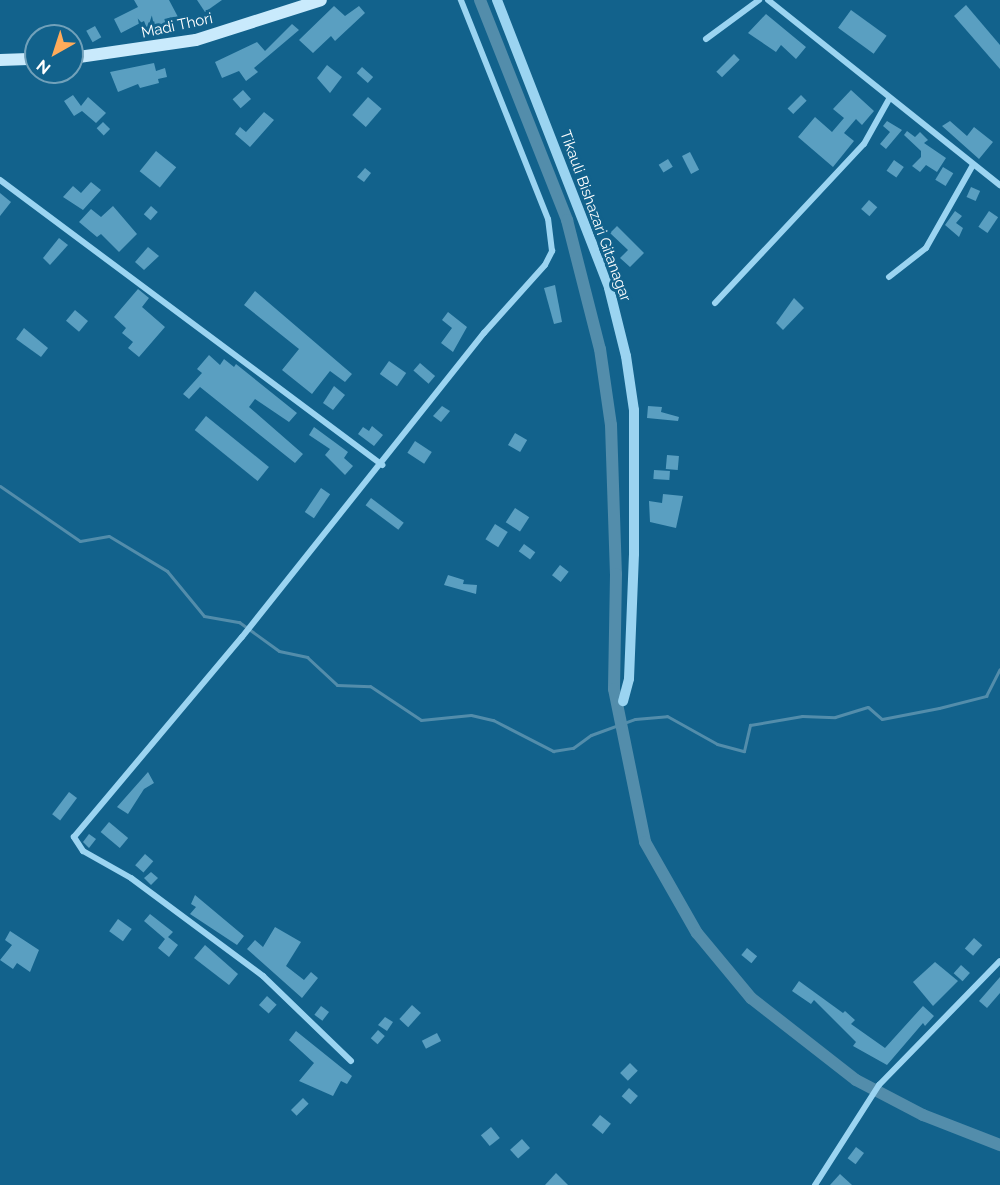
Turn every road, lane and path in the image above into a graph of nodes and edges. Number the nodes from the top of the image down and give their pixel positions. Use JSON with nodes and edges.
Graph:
{"nodes":[{"id":1,"x":321,"y":0,"type":"edge"},
{"id":2,"x":461,"y":0,"type":"edge"},
{"id":3,"x":497,"y":0,"type":"edge"},
{"id":4,"x":759,"y":0,"type":"edge"},
{"id":5,"x":768,"y":0,"type":"edge"},
{"id":6,"x":706,"y":39,"type":"dead end"},
{"id":7,"x":84,"y":56,"type":"edge"},
{"id":8,"x":24,"y":59,"type":"edge"},
{"id":9,"x":0,"y":60,"type":"edge"},
{"id":10,"x":889,"y":99,"type":"junction"},
{"id":11,"x":973,"y":165,"type":"junction"},
{"id":12,"x":0,"y":180,"type":"edge"},
{"id":13,"x":1000,"y":185,"type":"edge"},
{"id":14,"x":889,"y":277,"type":"dead end"},
{"id":15,"x":715,"y":303,"type":"dead end"},
{"id":16,"x":382,"y":465,"type":"junction"},
{"id":17,"x":623,"y":701,"type":"dead end"},
{"id":18,"x":1000,"y":961,"type":"edge"},
{"id":19,"x":351,"y":1061,"type":"dead end"},
{"id":20,"x":815,"y":1185,"type":"edge"}],
"edges":[{"from":1,"to":7,"type":"main road","name":"Madi Thori"},
{"from":2,"to":16,"type":"street"},
{"from":3,"to":17,"type":"street","name":"Tikauli Bishazari Gitanagar"},
{"from":4,"to":6,"type":"street"},
{"from":5,"to":10,"type":"street"},
{"from":8,"to":9,"type":"main road"},
{"from":10,"to":11,"type":"street"},
{"from":10,"to":15,"type":"street"},
{"from":11,"to":13,"type":"street"},
{"from":11,"to":14,"type":"street"},
{"from":12,"to":16,"type":"street"},
{"from":16,"to":19,"type":"street"},
{"from":18,"to":20,"type":"street"}]}
